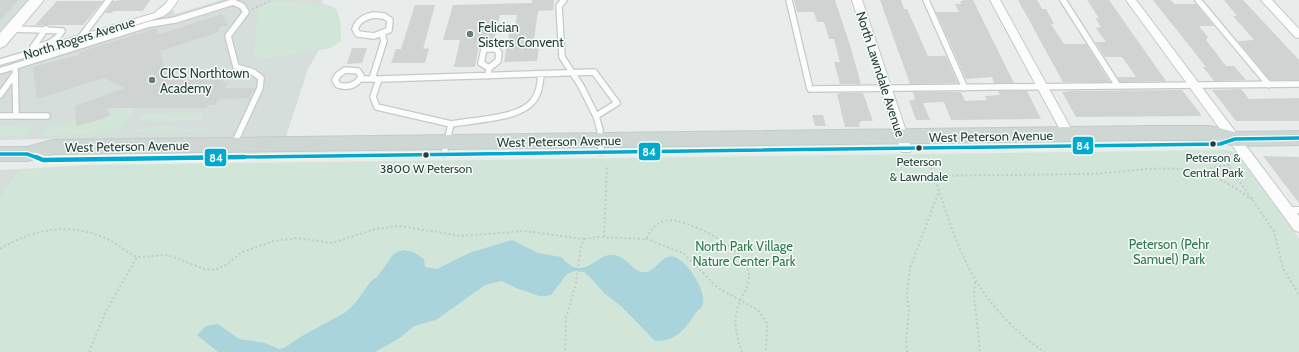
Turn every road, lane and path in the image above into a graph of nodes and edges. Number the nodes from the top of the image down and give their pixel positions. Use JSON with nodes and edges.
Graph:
{"nodes":[{"id":1,"x":37,"y":0,"type":"edge"},
{"id":2,"x":109,"y":0,"type":"edge"},
{"id":3,"x":173,"y":0,"type":"edge"},
{"id":4,"x":273,"y":0,"type":"edge"},
{"id":5,"x":564,"y":0,"type":"edge"},
{"id":6,"x":789,"y":0,"type":"edge"},
{"id":7,"x":857,"y":0,"type":"edge"},
{"id":8,"x":926,"y":0,"type":"edge"},
{"id":9,"x":995,"y":0,"type":"edge"},
{"id":10,"x":1063,"y":0,"type":"edge"},
{"id":11,"x":1131,"y":0,"type":"edge"},
{"id":12,"x":1198,"y":0,"type":"edge"},
{"id":13,"x":1266,"y":0,"type":"edge"},
{"id":14,"x":250,"y":10,"type":"dead end"},
{"id":15,"x":158,"y":15,"type":"junction"},
{"id":16,"x":150,"y":24,"type":"junction"},
{"id":17,"x":12,"y":29,"type":"junction"},
{"id":18,"x":46,"y":29,"type":"junction"},
{"id":19,"x":382,"y":34,"type":"junction"},
{"id":20,"x":1299,"y":36,"type":"edge"},
{"id":21,"x":81,"y":37,"type":"junction"},
{"id":22,"x":0,"y":43,"type":"edge"},
{"id":23,"x":0,"y":62,"type":"edge"},
{"id":24,"x":15,"y":66,"type":"junction"},
{"id":25,"x":489,"y":68,"type":"dead end"},
{"id":26,"x":0,"y":71,"type":"edge"},
{"id":27,"x":15,"y":74,"type":"junction"},
{"id":28,"x":574,"y":74,"type":"junction"},
{"id":29,"x":541,"y":75,"type":"junction"},
{"id":30,"x":488,"y":76,"type":"junction"},
{"id":31,"x":360,"y":79,"type":"junction"},
{"id":32,"x":372,"y":79,"type":"junction"},
{"id":33,"x":379,"y":79,"type":"junction"},
{"id":34,"x":1269,"y":84,"type":"junction"},
{"id":35,"x":1299,"y":84,"type":"edge"},
{"id":36,"x":1195,"y":85,"type":"junction"},
{"id":37,"x":1118,"y":86,"type":"junction"},
{"id":38,"x":1042,"y":87,"type":"junction"},
{"id":39,"x":886,"y":88,"type":"junction"},
{"id":40,"x":965,"y":88,"type":"junction"},
{"id":41,"x":0,"y":95,"type":"edge"},
{"id":42,"x":0,"y":116,"type":"edge"},
{"id":43,"x":22,"y":116,"type":"junction"},
{"id":44,"x":47,"y":116,"type":"dead end"},
{"id":45,"x":596,"y":116,"type":"junction"},
{"id":46,"x":1068,"y":134,"type":"junction"},
{"id":47,"x":1299,"y":138,"type":"edge"},
{"id":48,"x":1235,"y":139,"type":"junction"},
{"id":49,"x":447,"y":140,"type":"junction"},
{"id":50,"x":904,"y":143,"type":"junction"},
{"id":51,"x":234,"y":145,"type":"junction"},
{"id":52,"x":603,"y":153,"type":"junction"},
{"id":53,"x":27,"y":154,"type":"junction"},
{"id":54,"x":1,"y":156,"type":"edge"},
{"id":55,"x":1222,"y":156,"type":"dead end"},
{"id":56,"x":928,"y":159,"type":"dead end"},
{"id":57,"x":1230,"y":165,"type":"junction"},
{"id":58,"x":1201,"y":172,"type":"junction"},
{"id":59,"x":934,"y":176,"type":"junction"},
{"id":60,"x":939,"y":190,"type":"junction"},
{"id":61,"x":1253,"y":200,"type":"junction"},
{"id":62,"x":1293,"y":210,"type":"edge"},
{"id":63,"x":1299,"y":226,"type":"edge"},
{"id":64,"x":604,"y":237,"type":"junction"},
{"id":65,"x":584,"y":239,"type":"junction"},
{"id":66,"x":646,"y":239,"type":"junction"},
{"id":67,"x":0,"y":249,"type":"edge"},
{"id":68,"x":136,"y":257,"type":"junction"},
{"id":69,"x":975,"y":280,"type":"junction"},
{"id":70,"x":1299,"y":295,"type":"edge"},
{"id":71,"x":740,"y":300,"type":"junction"},
{"id":72,"x":89,"y":352,"type":"edge"},
{"id":73,"x":566,"y":352,"type":"edge"},
{"id":74,"x":742,"y":352,"type":"edge"},
{"id":75,"x":766,"y":352,"type":"edge"},
{"id":76,"x":907,"y":352,"type":"edge"},
{"id":77,"x":980,"y":352,"type":"edge"},
{"id":78,"x":1044,"y":352,"type":"edge"}],
"edges":[{"from":1,"to":17,"type":"main road"},
{"from":2,"to":21,"type":"lane"},
{"from":3,"to":15,"type":"street"},
{"from":4,"to":14,"type":"path"},
{"from":5,"to":28,"type":"lane"},
{"from":6,"to":39,"type":"lane"},
{"from":7,"to":39,"type":"street","name":"North Lawndale Avenue"},
{"from":8,"to":40,"type":"lane"},
{"from":9,"to":38,"type":"street"},
{"from":10,"to":37,"type":"lane"},
{"from":11,"to":36,"type":"street"},
{"from":12,"to":34,"type":"lane"},
{"from":13,"to":20,"type":"street"},
{"from":15,"to":16,"type":"lane"},
{"from":15,"to":21,"type":"lane","name":"North Rogers Avenue"},
{"from":16,"to":24,"type":"lane"},
{"from":16,"to":51,"type":"lane"},
{"from":17,"to":18,"type":"lane"},
{"from":17,"to":22,"type":"main road"},
{"from":18,"to":18,"type":"lane"},
{"from":19,"to":19,"type":"lane"},
{"from":19,"to":32,"type":"lane"},
{"from":21,"to":23,"type":"lane","name":"North Rogers Avenue"},
{"from":24,"to":26,"type":"lane"},
{"from":24,"to":27,"type":"lane"},
{"from":25,"to":30,"type":"lane"},
{"from":27,"to":41,"type":"lane"},
{"from":27,"to":43,"type":"lane"},
{"from":28,"to":29,"type":"lane"},
{"from":28,"to":45,"type":"lane"},
{"from":28,"to":45,"type":"lane"},
{"from":29,"to":30,"type":"lane"},
{"from":29,"to":49,"type":"lane"},
{"from":30,"to":33,"type":"lane"},
{"from":31,"to":31,"type":"lane"},
{"from":31,"to":32,"type":"lane"},
{"from":32,"to":33,"type":"lane"},
{"from":33,"to":49,"type":"lane"},
{"from":34,"to":35,"type":"lane"},
{"from":34,"to":36,"type":"lane"},
{"from":36,"to":37,"type":"lane"},
{"from":36,"to":48,"type":"street"},
{"from":37,"to":38,"type":"lane"},
{"from":38,"to":40,"type":"lane"},
{"from":38,"to":46,"type":"street"},
{"from":39,"to":40,"type":"lane"},
{"from":39,"to":50,"type":"street","name":"North Lawndale Avenue"},
{"from":42,"to":43,"type":"lane"},
{"from":43,"to":44,"type":"lane"},
{"from":45,"to":52,"type":"lane"},
{"from":46,"to":48,"type":"main road","name":"West Peterson Avenue"},
{"from":46,"to":50,"type":"main road","name":"West Peterson Avenue"},
{"from":47,"to":48,"type":"main road","name":"West Peterson Avenue"},
{"from":48,"to":50,"type":"main road","name":"West Peterson Avenue"},
{"from":48,"to":62,"type":"street"},
{"from":49,"to":51,"type":"main road","name":"West Peterson Avenue"},
{"from":49,"to":52,"type":"main road","name":"West Peterson Avenue"},
{"from":49,"to":53,"type":"main road","name":"West Peterson Avenue"},
{"from":50,"to":52,"type":"main road","name":"West Peterson Avenue"},
{"from":51,"to":53,"type":"main road","name":"West Peterson Avenue"},
{"from":52,"to":64,"type":"path"},
{"from":53,"to":54,"type":"main road","name":"West Peterson Avenue"},
{"from":55,"to":57,"type":"path"},
{"from":56,"to":59,"type":"path"},
{"from":57,"to":58,"type":"path"},
{"from":57,"to":61,"type":"path"},
{"from":58,"to":59,"type":"path"},
{"from":58,"to":61,"type":"path"},
{"from":59,"to":60,"type":"path"},
{"from":60,"to":69,"type":"path"},
{"from":60,"to":76,"type":"path"},
{"from":61,"to":70,"type":"path"},
{"from":62,"to":63,"type":"street"},
{"from":64,"to":65,"type":"path"},
{"from":64,"to":66,"type":"path"},
{"from":65,"to":68,"type":"path"},
{"from":65,"to":73,"type":"path"},
{"from":66,"to":71,"type":"path"},
{"from":66,"to":71,"type":"path"},
{"from":67,"to":68,"type":"path"},
{"from":68,"to":72,"type":"path"},
{"from":69,"to":77,"type":"path"},
{"from":69,"to":78,"type":"path"},
{"from":71,"to":74,"type":"path"},
{"from":71,"to":75,"type":"path"}]}
